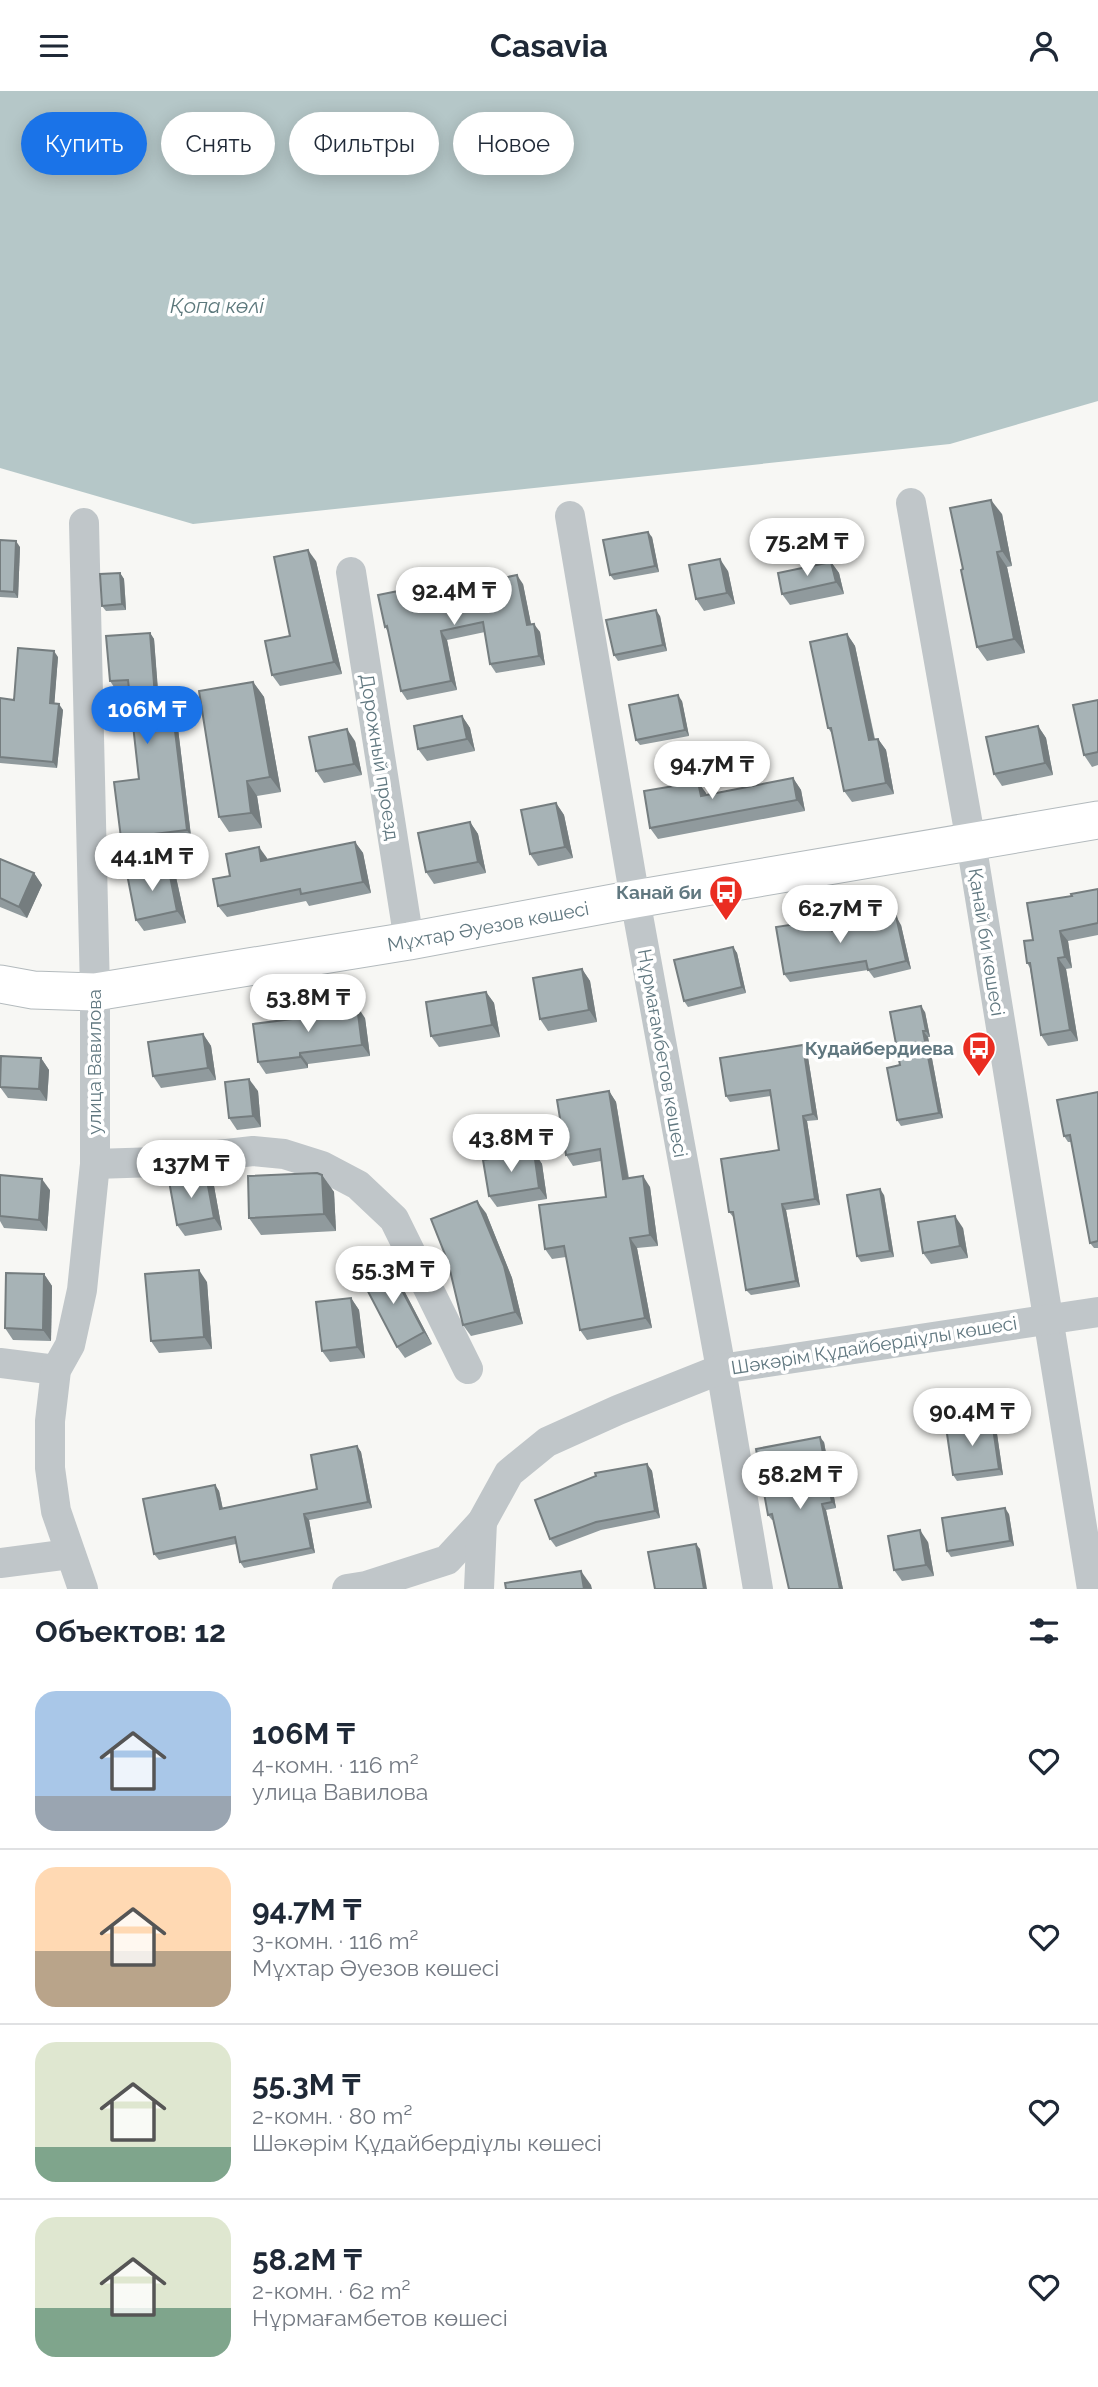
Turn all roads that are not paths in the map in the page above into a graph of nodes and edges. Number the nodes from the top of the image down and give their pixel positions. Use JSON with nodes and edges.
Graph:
{"nodes":[{"id":1,"x":911,"y":503,"type":"dead end"},
{"id":2,"x":570,"y":516,"type":"dead end"},
{"id":3,"x":84,"y":523,"type":"dead end"},
{"id":4,"x":351,"y":572,"type":"dead end"},
{"id":5,"x":1098,"y":820,"type":"edge"},
{"id":6,"x":971,"y":842,"type":"junction"},
{"id":7,"x":635,"y":899,"type":"junction"},
{"id":8,"x":409,"y":941,"type":"junction"},
{"id":9,"x":0,"y":984,"type":"edge"},
{"id":10,"x":95,"y":992,"type":"junction"},
{"id":11,"x":94,"y":1164,"type":"junction"},
{"id":12,"x":1098,"y":1312,"type":"edge"},
{"id":13,"x":1048,"y":1318,"type":"junction"},
{"id":14,"x":0,"y":1363,"type":"edge"},
{"id":15,"x":468,"y":1369,"type":"dead end"},
{"id":16,"x":721,"y":1369,"type":"junction"},
{"id":17,"x":55,"y":1370,"type":"junction"},
{"id":18,"x":482,"y":1523,"type":"junction"},
{"id":19,"x":70,"y":1554,"type":"junction"},
{"id":20,"x":0,"y":1563,"type":"edge"},
{"id":21,"x":83,"y":1589,"type":"edge"},
{"id":22,"x":347,"y":1589,"type":"edge"},
{"id":23,"x":479,"y":1589,"type":"edge"},
{"id":24,"x":758,"y":1589,"type":"edge"},
{"id":25,"x":1092,"y":1589,"type":"edge"}],
"edges":[{"from":1,"to":6,"type":"street","name":"Қанай би көшесі"},
{"from":2,"to":7,"type":"street","name":"Нұрмағамбетов көшесі"},
{"from":3,"to":10,"type":"street","name":"улица Вавилова"},
{"from":4,"to":8,"type":"street","name":"Дорожный проезд"},
{"from":5,"to":6,"type":"main road","name":"Мұхтар Әуезов көшесі"},
{"from":6,"to":7,"type":"main road","name":"Мұхтар Әуезов көшесі"},
{"from":6,"to":13,"type":"street","name":"Қанай би көшесі"},
{"from":7,"to":8,"type":"main road","name":"Мұхтар Әуезов көшесі"},
{"from":7,"to":16,"type":"street","name":"Нұрмағамбетов көшесі"},
{"from":8,"to":10,"type":"main road","name":"Мұхтар Әуезов көшесі"},
{"from":9,"to":10,"type":"main road","name":"Мұхтар Әуезов көшесі"},
{"from":10,"to":11,"type":"street","name":"улица Вавилова"},
{"from":11,"to":15,"type":"street"},
{"from":11,"to":17,"type":"street","name":"улица Вавилова"},
{"from":12,"to":13,"type":"street","name":"Шәкәрім Құдайбердіұлы көшесі"},
{"from":13,"to":16,"type":"street","name":"Шәкәрім Құдайбердіұлы көшесі"},
{"from":13,"to":25,"type":"street","name":"Қанай би көшесі"},
{"from":14,"to":17,"type":"street"},
{"from":16,"to":18,"type":"street","name":"Шәкәрім Құдайбердіұлы көшесі"},
{"from":16,"to":24,"type":"street","name":"Нұрмағамбетов көшесі"},
{"from":17,"to":19,"type":"street","name":"улица Вавилова"},
{"from":18,"to":22,"type":"street","name":"Шәкәрім Құдайбердіұлы көшесі"},
{"from":18,"to":23,"type":"street"},
{"from":19,"to":20,"type":"street"},
{"from":19,"to":21,"type":"street","name":"улица Вавилова"}]}
